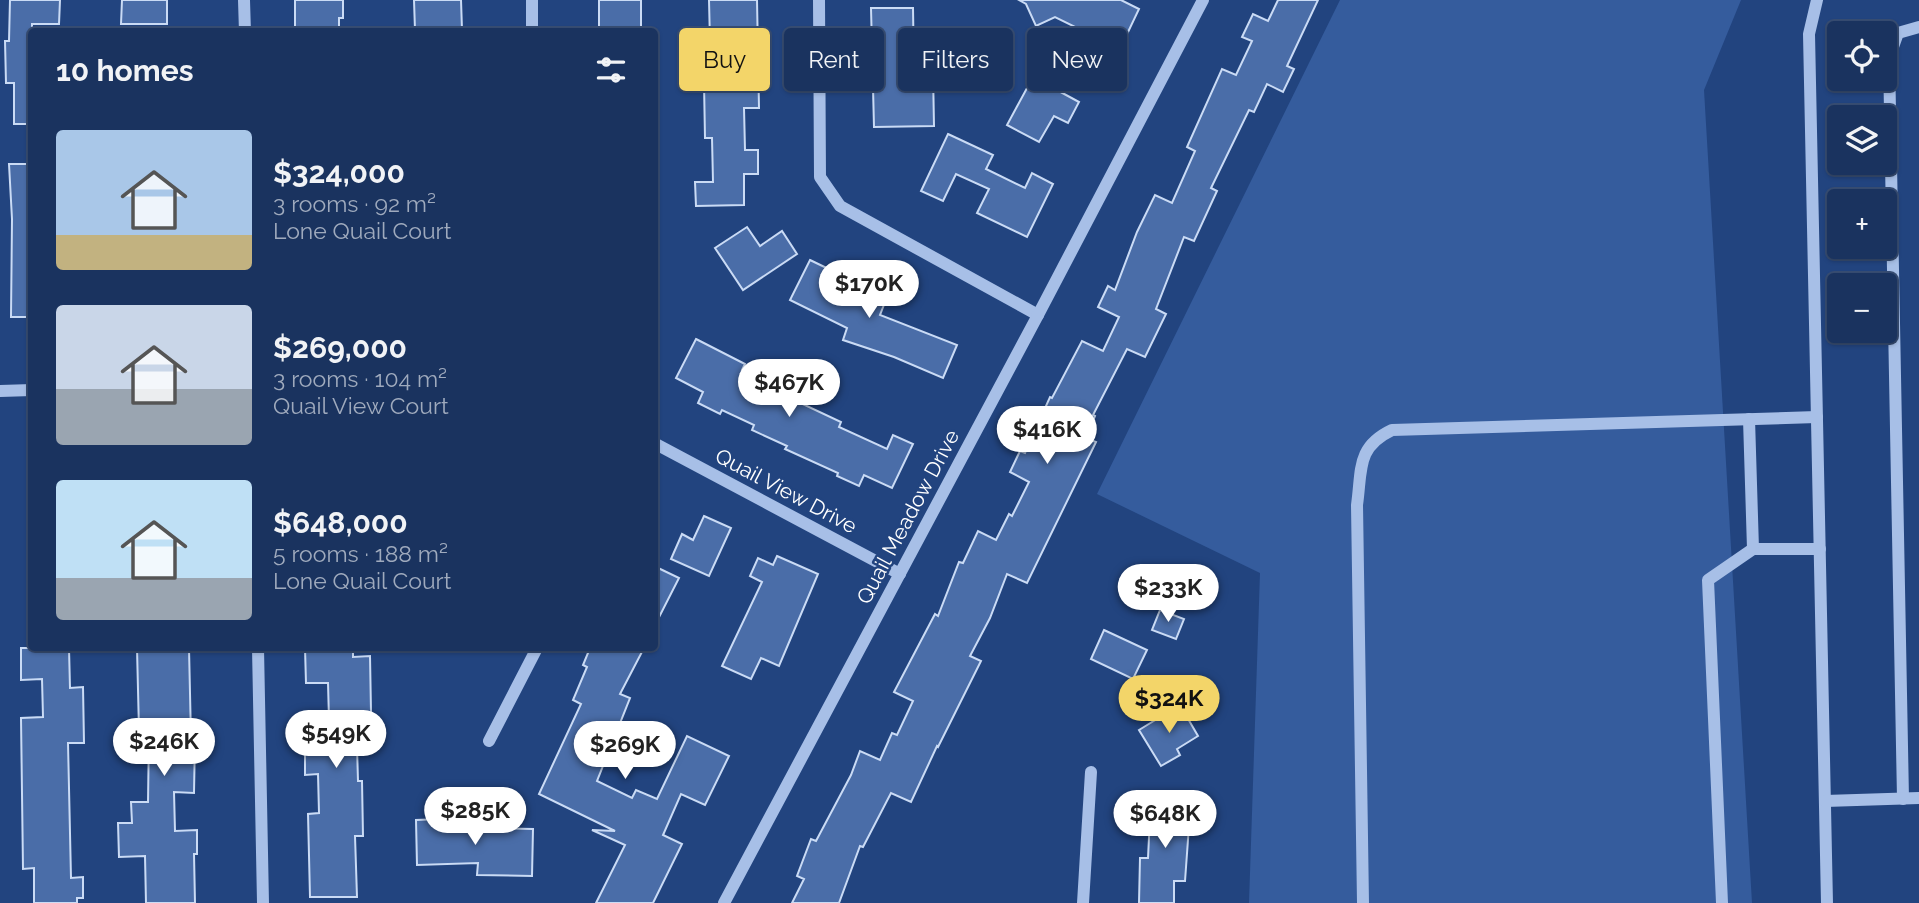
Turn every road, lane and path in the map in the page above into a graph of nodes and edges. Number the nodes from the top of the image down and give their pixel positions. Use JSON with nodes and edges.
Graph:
{"nodes":[{"id":1,"x":244,"y":0,"type":"edge"},
{"id":2,"x":532,"y":0,"type":"edge"},
{"id":3,"x":819,"y":0,"type":"edge"},
{"id":4,"x":1203,"y":0,"type":"edge"},
{"id":5,"x":1818,"y":0,"type":"edge"},
{"id":6,"x":1919,"y":27,"type":"edge"},
{"id":7,"x":245,"y":28,"type":"edge"},
{"id":8,"x":532,"y":28,"type":"edge"},
{"id":9,"x":1038,"y":315,"type":"junction"},
{"id":10,"x":28,"y":390,"type":"edge"},
{"id":11,"x":0,"y":391,"type":"edge"},
{"id":12,"x":1817,"y":417,"type":"junction"},
{"id":13,"x":1749,"y":419,"type":"junction"},
{"id":14,"x":658,"y":445,"type":"edge"},
{"id":15,"x":1753,"y":549,"type":"junction"},
{"id":16,"x":1820,"y":549,"type":"junction"},
{"id":17,"x":900,"y":574,"type":"junction"},
{"id":18,"x":258,"y":651,"type":"edge"},
{"id":19,"x":535,"y":651,"type":"edge"},
{"id":20,"x":489,"y":741,"type":"dead end"},
{"id":21,"x":1091,"y":772,"type":"dead end"},
{"id":22,"x":1919,"y":798,"type":"edge"},
{"id":23,"x":1903,"y":799,"type":"junction"},
{"id":24,"x":1825,"y":801,"type":"junction"},
{"id":25,"x":263,"y":903,"type":"edge"},
{"id":26,"x":724,"y":903,"type":"edge"},
{"id":27,"x":1083,"y":903,"type":"edge"},
{"id":28,"x":1363,"y":903,"type":"edge"},
{"id":29,"x":1722,"y":903,"type":"edge"},
{"id":30,"x":1827,"y":903,"type":"edge"}],
"edges":[{"from":1,"to":7,"type":"street"},
{"from":2,"to":8,"type":"street"},
{"from":3,"to":9,"type":"street"},
{"from":4,"to":9,"type":"street","name":"Quail Meadow Drive"},
{"from":5,"to":12,"type":"street"},
{"from":6,"to":23,"type":"street"},
{"from":9,"to":17,"type":"street","name":"Quail Meadow Drive"},
{"from":10,"to":11,"type":"street"},
{"from":12,"to":13,"type":"street"},
{"from":12,"to":16,"type":"street"},
{"from":13,"to":15,"type":"street"},
{"from":13,"to":28,"type":"street"},
{"from":14,"to":17,"type":"street","name":"Quail View Drive"},
{"from":15,"to":16,"type":"street"},
{"from":15,"to":29,"type":"street"},
{"from":16,"to":24,"type":"street"},
{"from":17,"to":26,"type":"street","name":"Quail Meadow Drive"},
{"from":18,"to":25,"type":"street"},
{"from":19,"to":20,"type":"street"},
{"from":21,"to":27,"type":"street"},
{"from":22,"to":23,"type":"street"},
{"from":23,"to":24,"type":"street"},
{"from":24,"to":30,"type":"street"}]}
